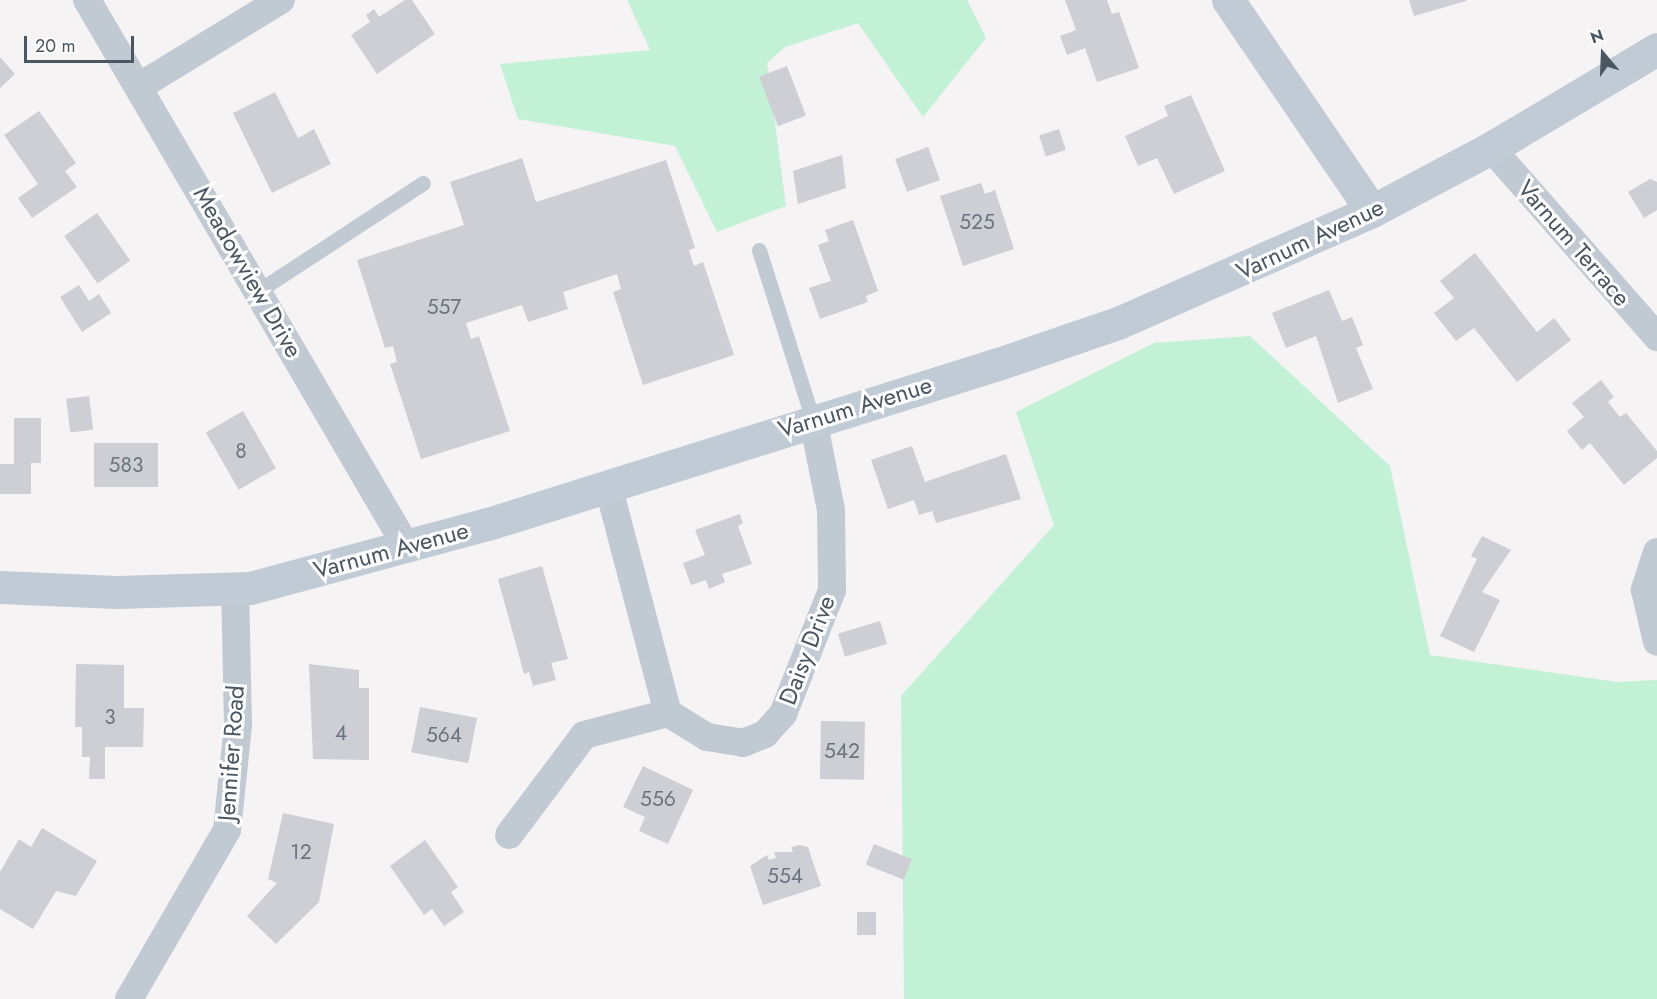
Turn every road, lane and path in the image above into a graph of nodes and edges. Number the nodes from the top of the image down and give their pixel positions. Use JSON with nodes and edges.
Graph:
{"nodes":[{"id":1,"x":87,"y":0,"type":"edge"},
{"id":2,"x":281,"y":0,"type":"edge"},
{"id":3,"x":1228,"y":0,"type":"edge"},
{"id":4,"x":1657,"y":49,"type":"edge"},
{"id":5,"x":140,"y":86,"type":"junction"},
{"id":6,"x":1491,"y":148,"type":"junction"},
{"id":7,"x":423,"y":183,"type":"dead end"},
{"id":8,"x":1372,"y":212,"type":"junction"},
{"id":9,"x":759,"y":250,"type":"dead end"},
{"id":10,"x":258,"y":291,"type":"junction"},
{"id":11,"x":1657,"y":337,"type":"edge"},
{"id":12,"x":813,"y":420,"type":"junction"},
{"id":13,"x":608,"y":485,"type":"junction"},
{"id":14,"x":406,"y":546,"type":"junction"},
{"id":15,"x":1657,"y":552,"type":"edge"},
{"id":16,"x":0,"y":587,"type":"edge"},
{"id":17,"x":235,"y":588,"type":"junction"},
{"id":18,"x":1657,"y":642,"type":"edge"},
{"id":19,"x":668,"y":713,"type":"junction"},
{"id":20,"x":509,"y":835,"type":"dead end"},
{"id":21,"x":129,"y":999,"type":"edge"}],
"edges":[{"from":1,"to":5,"type":"street","name":"Meadowview Drive"},
{"from":2,"to":5,"type":"street"},
{"from":3,"to":8,"type":"main road"},
{"from":4,"to":6,"type":"main road","name":"Varnum Avenue"},
{"from":5,"to":10,"type":"street","name":"Meadowview Drive"},
{"from":6,"to":8,"type":"main road","name":"Varnum Avenue"},
{"from":6,"to":11,"type":"street","name":"Varnum Terrace"},
{"from":7,"to":10,"type":"lane"},
{"from":8,"to":12,"type":"main road","name":"Varnum Avenue"},
{"from":9,"to":12,"type":"lane"},
{"from":10,"to":14,"type":"street","name":"Meadowview Drive"},
{"from":12,"to":13,"type":"main road","name":"Varnum Avenue"},
{"from":12,"to":19,"type":"street","name":"Daisy Drive"},
{"from":13,"to":14,"type":"main road","name":"Varnum Avenue"},
{"from":13,"to":19,"type":"street"},
{"from":14,"to":17,"type":"main road","name":"Varnum Avenue"},
{"from":15,"to":18,"type":"street"},
{"from":16,"to":17,"type":"main road","name":"Varnum Avenue"},
{"from":17,"to":21,"type":"street","name":"Jennifer Road"},
{"from":19,"to":20,"type":"street"}]}
